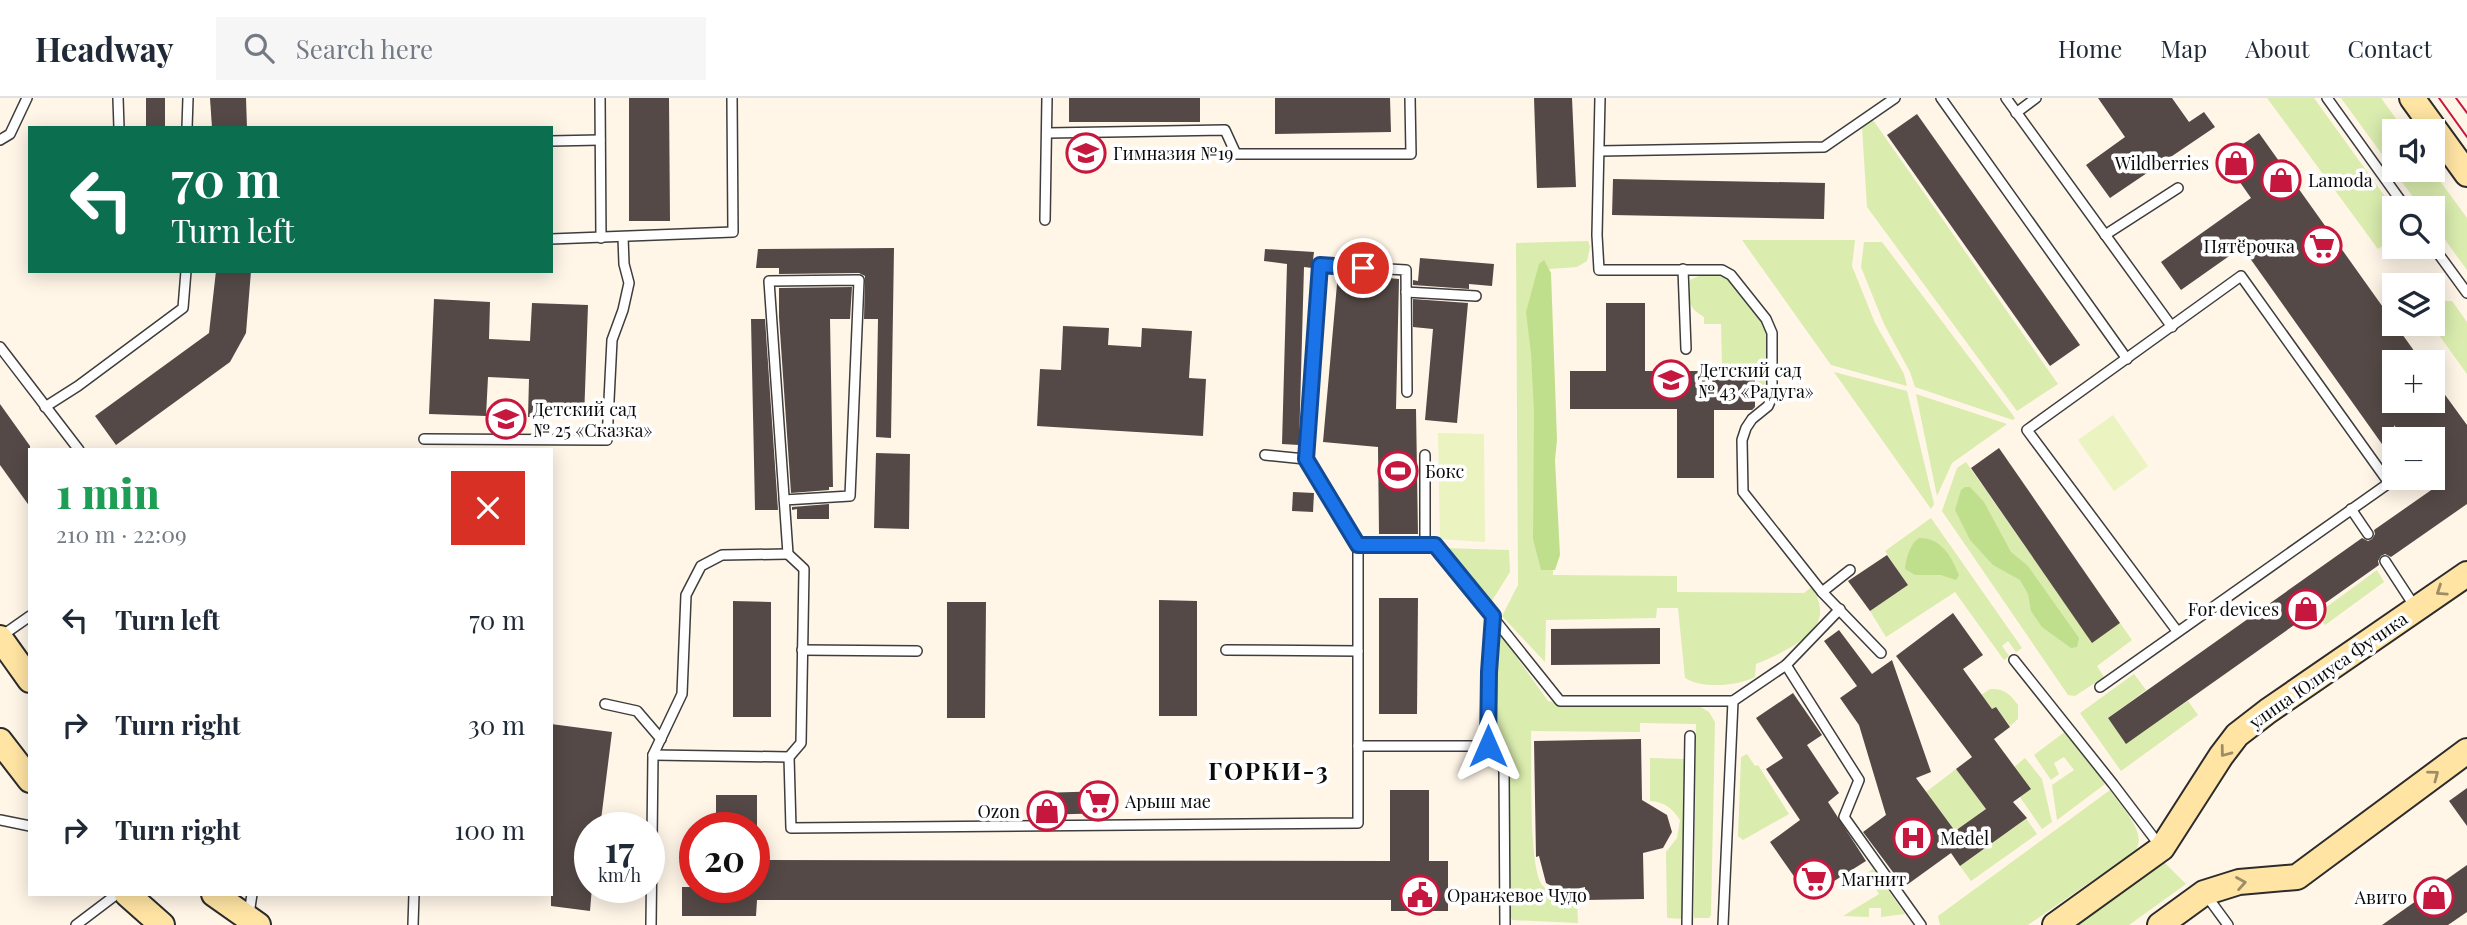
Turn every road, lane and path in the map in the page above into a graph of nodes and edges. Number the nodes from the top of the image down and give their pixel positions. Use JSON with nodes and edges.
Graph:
{"nodes":[{"id":1,"x":27,"y":98,"type":"edge"},
{"id":2,"x":118,"y":98,"type":"edge"},
{"id":3,"x":188,"y":98,"type":"edge"},
{"id":4,"x":600,"y":98,"type":"edge"},
{"id":5,"x":732,"y":98,"type":"edge"},
{"id":6,"x":1047,"y":98,"type":"edge"},
{"id":7,"x":1410,"y":98,"type":"edge"},
{"id":8,"x":1600,"y":98,"type":"edge"},
{"id":9,"x":1895,"y":98,"type":"edge"},
{"id":10,"x":1941,"y":98,"type":"edge"},
{"id":11,"x":2006,"y":98,"type":"edge"},
{"id":12,"x":2036,"y":98,"type":"edge"},
{"id":13,"x":2327,"y":98,"type":"edge"},
{"id":14,"x":2412,"y":98,"type":"edge"},
{"id":15,"x":2016,"y":113,"type":"junction"},
{"id":16,"x":119,"y":126,"type":"edge"},
{"id":17,"x":187,"y":126,"type":"edge"},
{"id":18,"x":1048,"y":133,"type":"junction"},
{"id":19,"x":0,"y":141,"type":"edge"},
{"id":20,"x":553,"y":141,"type":"edge"},
{"id":21,"x":600,"y":141,"type":"junction"},
{"id":22,"x":1600,"y":151,"type":"junction"},
{"id":23,"x":2467,"y":174,"type":"edge"},
{"id":24,"x":2178,"y":188,"type":"dead end"},
{"id":25,"x":2397,"y":196,"type":"edge"},
{"id":26,"x":1045,"y":220,"type":"dead end"},
{"id":27,"x":2105,"y":235,"type":"junction"},
{"id":28,"x":623,"y":237,"type":"junction"},
{"id":29,"x":601,"y":238,"type":"junction"},
{"id":30,"x":553,"y":239,"type":"edge"},
{"id":31,"x":2442,"y":259,"type":"edge"},
{"id":32,"x":1683,"y":269,"type":"junction"},
{"id":33,"x":186,"y":273,"type":"edge"},
{"id":34,"x":1406,"y":292,"type":"junction"},
{"id":35,"x":2467,"y":293,"type":"edge"},
{"id":36,"x":1476,"y":296,"type":"dead end"},
{"id":37,"x":2172,"y":327,"type":"junction"},
{"id":38,"x":0,"y":347,"type":"edge"},
{"id":39,"x":1686,"y":349,"type":"dead end"},
{"id":40,"x":2127,"y":359,"type":"junction"},
{"id":41,"x":1407,"y":392,"type":"dead end"},
{"id":42,"x":45,"y":407,"type":"junction"},
{"id":43,"x":424,"y":439,"type":"dead end"},
{"id":44,"x":77,"y":448,"type":"edge"},
{"id":45,"x":1265,"y":455,"type":"dead end"},
{"id":46,"x":1425,"y":455,"type":"dead end"},
{"id":47,"x":1306,"y":459,"type":"junction"},
{"id":48,"x":784,"y":500,"type":"junction"},
{"id":49,"x":2351,"y":509,"type":"junction"},
{"id":50,"x":2368,"y":534,"type":"dead end"},
{"id":51,"x":1425,"y":544,"type":"junction"},
{"id":52,"x":1358,"y":545,"type":"junction"},
{"id":53,"x":788,"y":554,"type":"junction"},
{"id":54,"x":2385,"y":561,"type":"dead end"},
{"id":55,"x":1850,"y":570,"type":"dead end"},
{"id":56,"x":2467,"y":574,"type":"edge"},
{"id":57,"x":1822,"y":592,"type":"junction"},
{"id":58,"x":2416,"y":608,"type":"junction"},
{"id":59,"x":1840,"y":609,"type":"junction"},
{"id":60,"x":1493,"y":616,"type":"junction"},
{"id":61,"x":28,"y":617,"type":"edge"},
{"id":62,"x":2177,"y":631,"type":"junction"},
{"id":63,"x":0,"y":638,"type":"edge"},
{"id":64,"x":802,"y":650,"type":"junction"},
{"id":65,"x":1226,"y":650,"type":"dead end"},
{"id":66,"x":1358,"y":651,"type":"junction"},
{"id":67,"x":917,"y":652,"type":"dead end"},
{"id":68,"x":1881,"y":653,"type":"dead end"},
{"id":69,"x":2014,"y":660,"type":"dead end"},
{"id":70,"x":1786,"y":665,"type":"junction"},
{"id":71,"x":28,"y":677,"type":"edge"},
{"id":72,"x":2100,"y":687,"type":"dead end"},
{"id":73,"x":1733,"y":701,"type":"junction"},
{"id":74,"x":605,"y":704,"type":"dead end"},
{"id":75,"x":1690,"y":736,"type":"dead end"},
{"id":76,"x":661,"y":738,"type":"junction"},
{"id":77,"x":0,"y":741,"type":"edge"},
{"id":78,"x":1358,"y":746,"type":"junction"},
{"id":79,"x":1488,"y":746,"type":"junction"},
{"id":80,"x":2467,"y":751,"type":"edge"},
{"id":81,"x":653,"y":755,"type":"junction"},
{"id":82,"x":789,"y":757,"type":"junction"},
{"id":83,"x":28,"y":777,"type":"edge"},
{"id":84,"x":0,"y":820,"type":"edge"},
{"id":85,"x":28,"y":826,"type":"edge"},
{"id":86,"x":2162,"y":848,"type":"junction"},
{"id":87,"x":2204,"y":892,"type":"junction"},
{"id":88,"x":114,"y":896,"type":"edge"},
{"id":89,"x":129,"y":896,"type":"edge"},
{"id":90,"x":217,"y":896,"type":"edge"},
{"id":91,"x":252,"y":896,"type":"edge"},
{"id":92,"x":414,"y":896,"type":"edge"},
{"id":93,"x":253,"y":922,"type":"edge"},
{"id":94,"x":76,"y":925,"type":"edge"},
{"id":95,"x":162,"y":925,"type":"edge"},
{"id":96,"x":413,"y":925,"type":"edge"},
{"id":97,"x":650,"y":925,"type":"edge"},
{"id":98,"x":1505,"y":925,"type":"edge"},
{"id":99,"x":1687,"y":925,"type":"edge"},
{"id":100,"x":1723,"y":925,"type":"edge"},
{"id":101,"x":1921,"y":925,"type":"edge"},
{"id":102,"x":2055,"y":925,"type":"edge"},
{"id":103,"x":2160,"y":925,"type":"edge"},
{"id":104,"x":2228,"y":925,"type":"edge"}],
"edges":[{"from":1,"to":19,"type":"lane"},
{"from":2,"to":16,"type":"lane"},
{"from":3,"to":17,"type":"lane"},
{"from":4,"to":21,"type":"lane"},
{"from":5,"to":28,"type":"lane"},
{"from":6,"to":18,"type":"lane"},
{"from":7,"to":18,"type":"lane"},
{"from":8,"to":22,"type":"lane"},
{"from":9,"to":22,"type":"lane"},
{"from":10,"to":40,"type":"lane"},
{"from":11,"to":15,"type":"lane"},
{"from":12,"to":15,"type":"lane"},
{"from":13,"to":25,"type":"lane"},
{"from":14,"to":23,"type":"main road"},
{"from":15,"to":27,"type":"lane"},
{"from":18,"to":26,"type":"lane"},
{"from":20,"to":21,"type":"lane"},
{"from":21,"to":29,"type":"lane"},
{"from":22,"to":32,"type":"lane"},
{"from":24,"to":27,"type":"lane"},
{"from":27,"to":37,"type":"lane"},
{"from":28,"to":29,"type":"lane"},
{"from":28,"to":43,"type":"lane"},
{"from":29,"to":30,"type":"lane"},
{"from":31,"to":35,"type":"lane"},
{"from":32,"to":39,"type":"lane"},
{"from":32,"to":57,"type":"lane"},
{"from":33,"to":42,"type":"lane"},
{"from":34,"to":36,"type":"lane"},
{"from":34,"to":41,"type":"lane"},
{"from":34,"to":47,"type":"lane"},
{"from":37,"to":40,"type":"lane"},
{"from":37,"to":49,"type":"lane"},
{"from":38,"to":42,"type":"lane"},
{"from":40,"to":62,"type":"lane"},
{"from":42,"to":44,"type":"lane"},
{"from":45,"to":47,"type":"lane"},
{"from":46,"to":51,"type":"lane"},
{"from":47,"to":52,"type":"lane"},
{"from":48,"to":48,"type":"lane"},
{"from":48,"to":53,"type":"lane"},
{"from":49,"to":50,"type":"lane"},
{"from":49,"to":62,"type":"lane"},
{"from":51,"to":52,"type":"lane"},
{"from":51,"to":60,"type":"lane"},
{"from":52,"to":66,"type":"lane"},
{"from":53,"to":64,"type":"lane"},
{"from":53,"to":76,"type":"lane"},
{"from":54,"to":58,"type":"lane"},
{"from":55,"to":57,"type":"lane"},
{"from":56,"to":58,"type":"main road","name":"улица Юлиуса Фучика","one_way":true},
{"from":57,"to":59,"type":"lane"},
{"from":58,"to":86,"type":"main road","name":"улица Юлиуса Фучика","one_way":true},
{"from":59,"to":68,"type":"lane"},
{"from":59,"to":70,"type":"lane"},
{"from":60,"to":73,"type":"lane"},
{"from":60,"to":79,"type":"lane"},
{"from":61,"to":63,"type":"lane"},
{"from":62,"to":72,"type":"lane"},
{"from":63,"to":71,"type":"main road"},
{"from":64,"to":67,"type":"lane"},
{"from":64,"to":82,"type":"lane"},
{"from":65,"to":66,"type":"lane"},
{"from":66,"to":78,"type":"lane"},
{"from":69,"to":86,"type":"lane"},
{"from":70,"to":73,"type":"lane"},
{"from":70,"to":101,"type":"lane"},
{"from":73,"to":100,"type":"lane"},
{"from":74,"to":76,"type":"lane"},
{"from":75,"to":99,"type":"lane"},
{"from":76,"to":81,"type":"lane"},
{"from":77,"to":83,"type":"main road"},
{"from":78,"to":79,"type":"lane"},
{"from":78,"to":82,"type":"lane"},
{"from":79,"to":98,"type":"lane"},
{"from":87,"to":80,"type":"main road","one_way":true},
{"from":81,"to":82,"type":"lane"},
{"from":81,"to":97,"type":"lane"},
{"from":84,"to":85,"type":"lane"},
{"from":86,"to":102,"type":"main road","name":"улица Юлиуса Фучика"},
{"from":87,"to":103,"type":"main road"},
{"from":87,"to":104,"type":"lane"},
{"from":88,"to":94,"type":"lane"},
{"from":89,"to":95,"type":"main road"},
{"from":90,"to":93,"type":"main road"},
{"from":91,"to":93,"type":"lane"},
{"from":92,"to":96,"type":"lane"}]}
